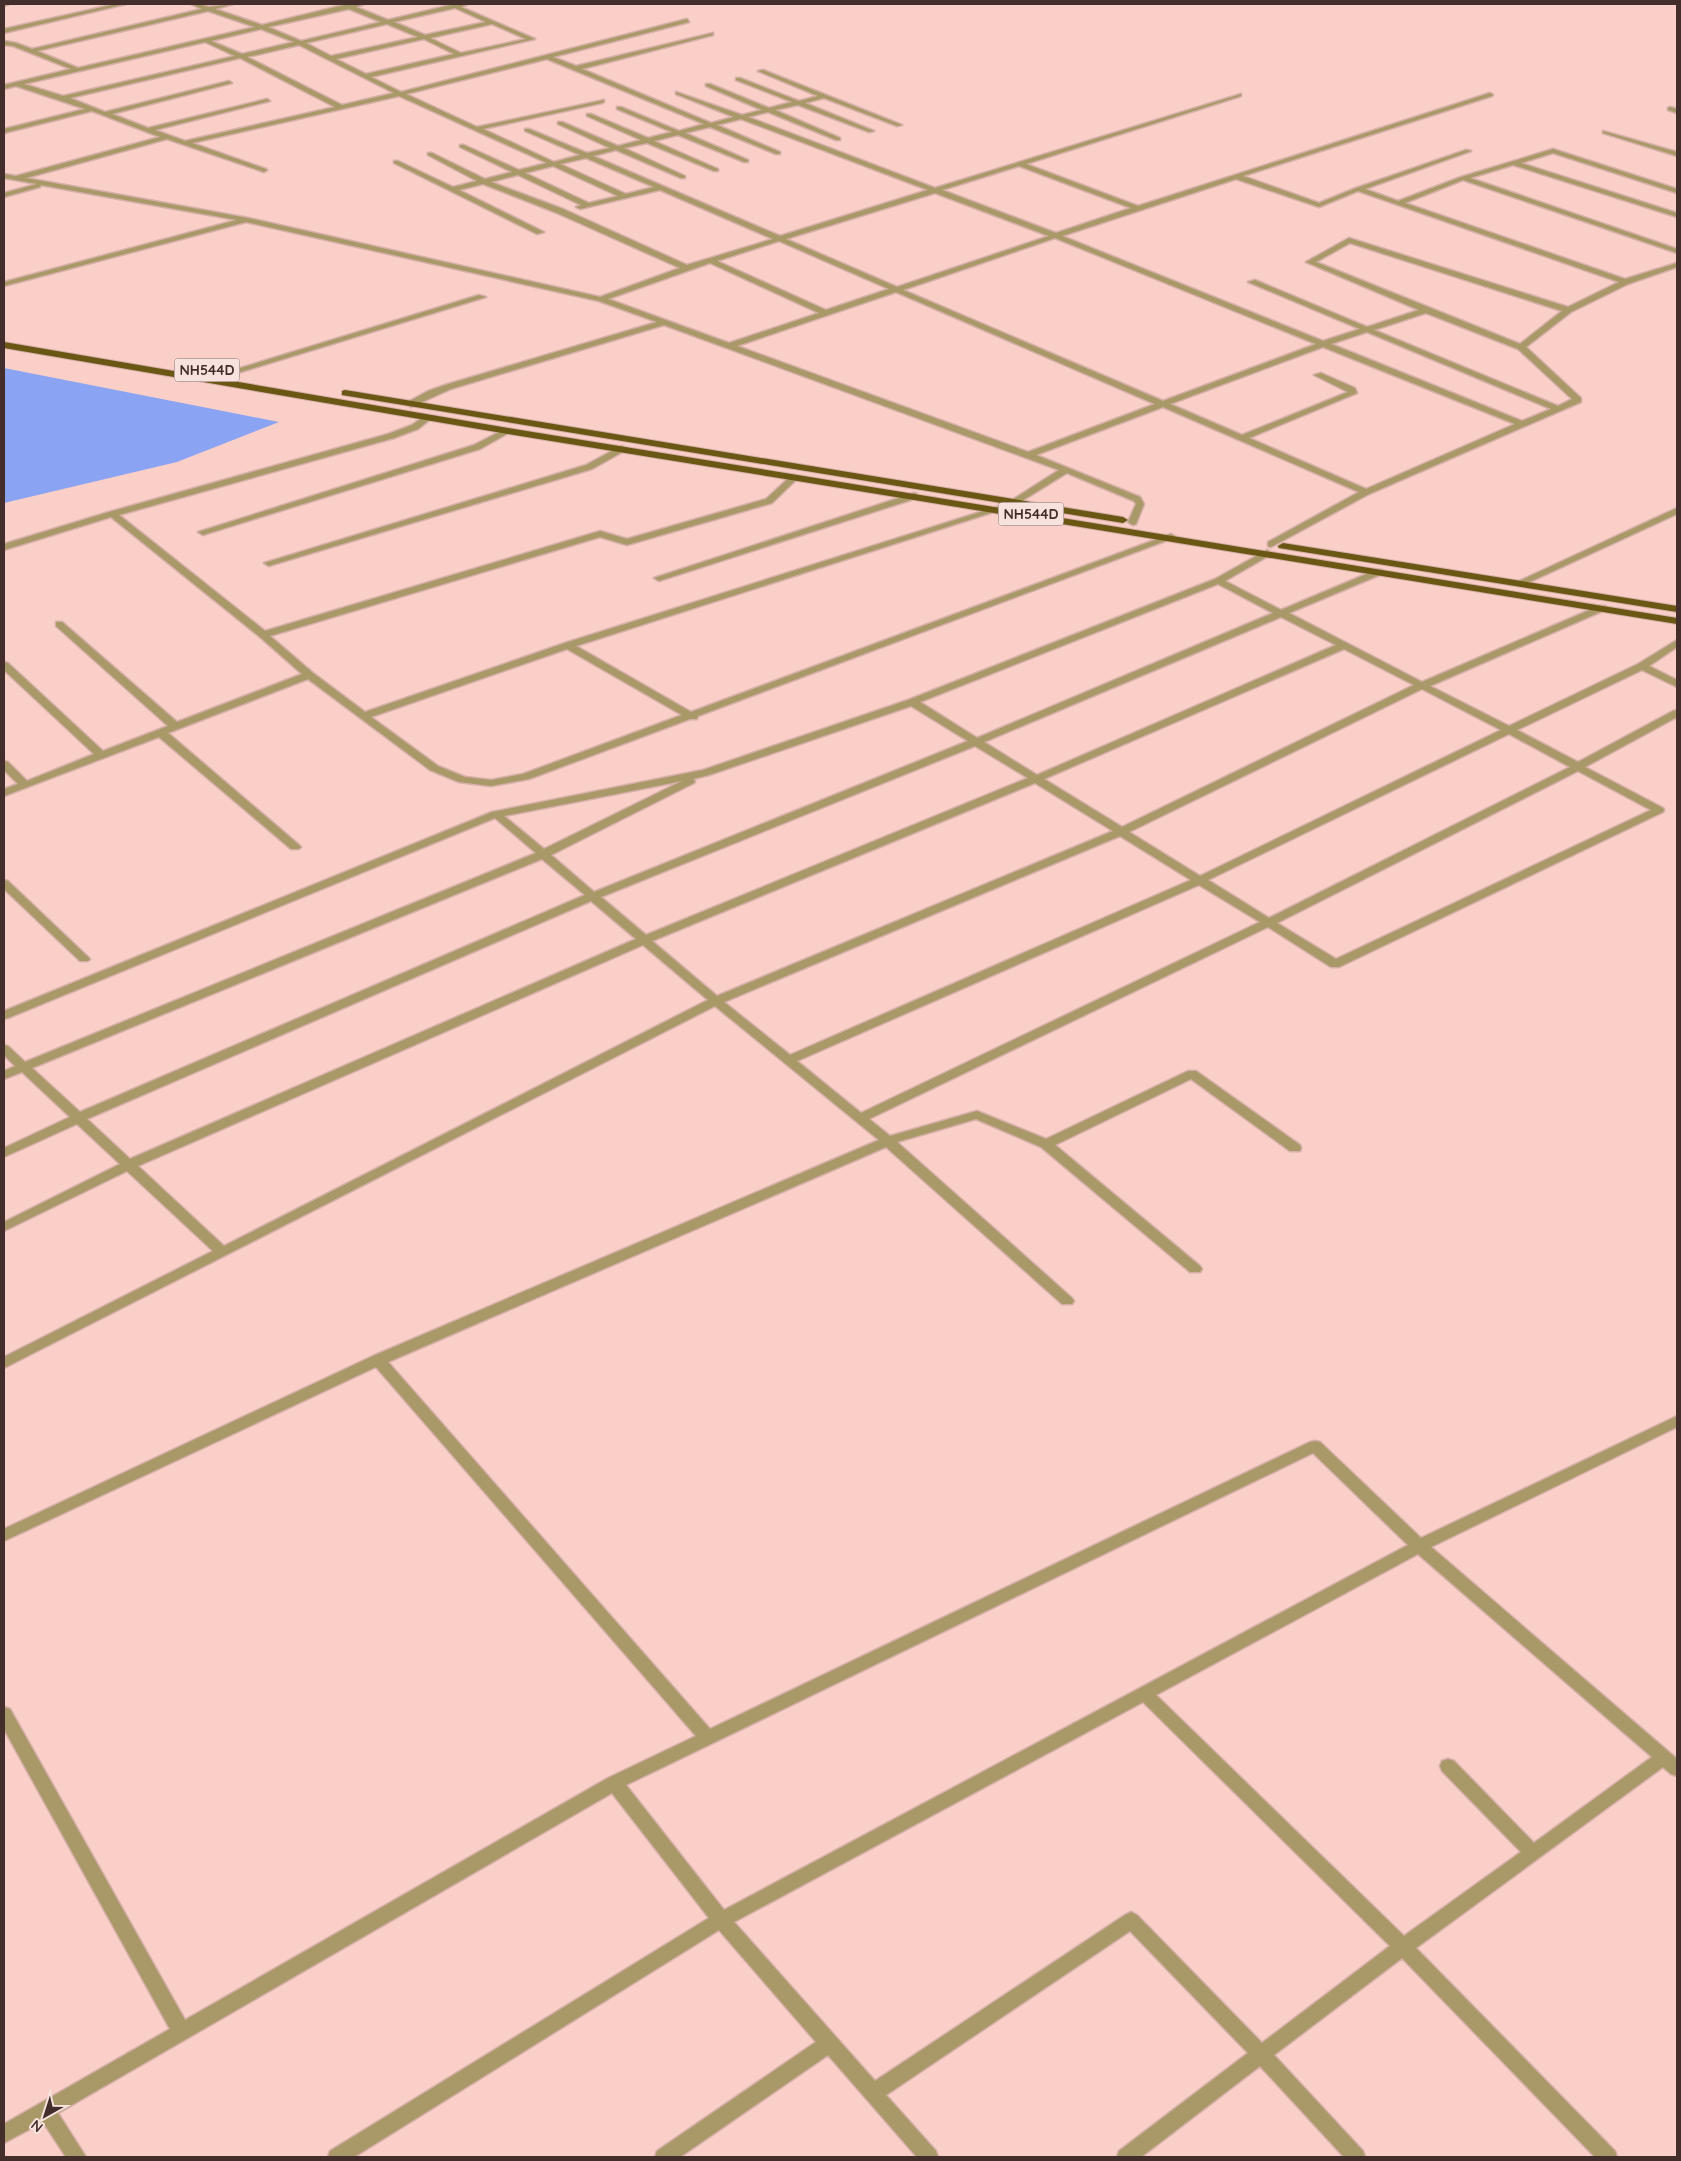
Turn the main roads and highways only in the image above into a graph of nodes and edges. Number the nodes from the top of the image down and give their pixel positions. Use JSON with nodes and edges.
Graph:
{"nodes":[{"id":1,"x":4,"y":337,"type":"edge"},
{"id":2,"x":4,"y":345,"type":"edge"},
{"id":3,"x":190,"y":367,"type":"dead end"},
{"id":4,"x":223,"y":372,"type":"road end"},
{"id":5,"x":247,"y":376,"type":"dead end"},
{"id":6,"x":332,"y":391,"type":"dead end"},
{"id":7,"x":1138,"y":522,"type":"road end"},
{"id":8,"x":1267,"y":546,"type":"junction"},
{"id":9,"x":1677,"y":609,"type":"edge"},
{"id":10,"x":1677,"y":621,"type":"edge"}],
"edges":[{"from":1,"to":3,"type":"highway","number":"NH544D"},
{"from":2,"to":8,"type":"highway","number":"NH544D"},
{"from":4,"to":5,"type":"highway","number":"NH544D"},
{"from":6,"to":7,"type":"highway","number":"NH544D"},
{"from":8,"to":9,"type":"highway","number":"NH544D"},
{"from":8,"to":10,"type":"highway","number":"NH544D"}]}
